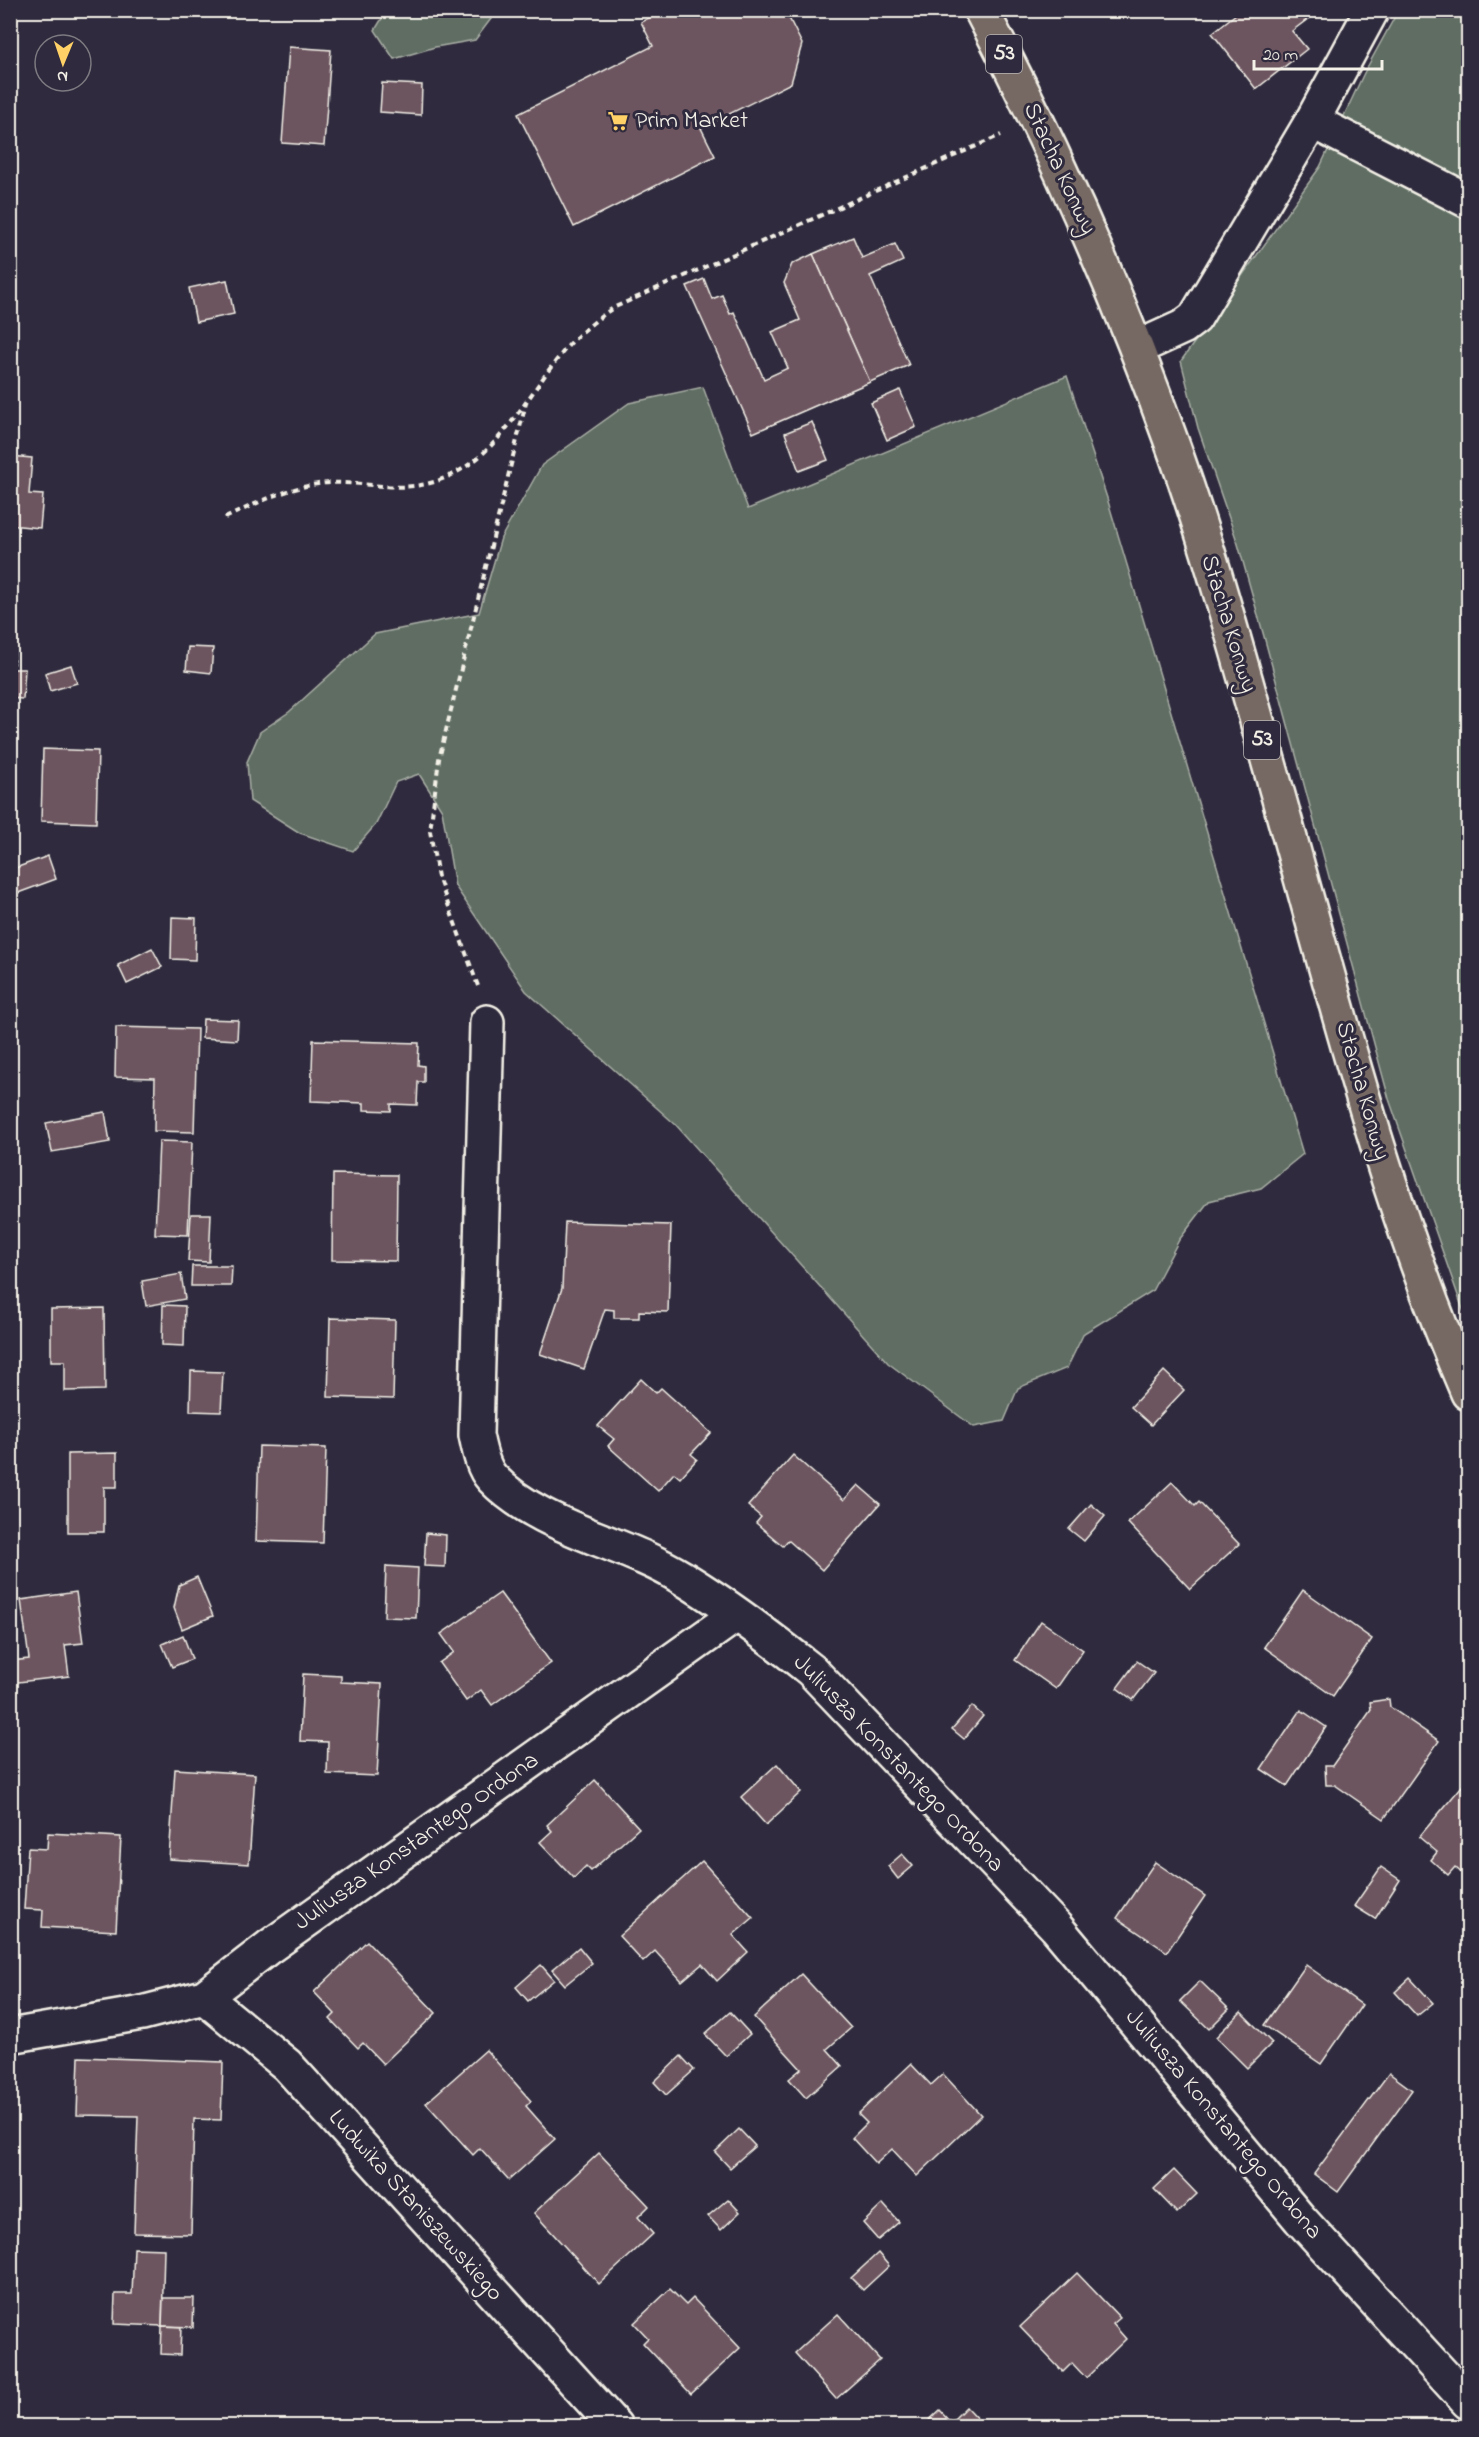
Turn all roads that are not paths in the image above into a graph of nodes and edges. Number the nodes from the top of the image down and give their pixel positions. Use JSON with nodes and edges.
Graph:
{"nodes":[{"id":1,"x":981,"y":10,"type":"edge"},
{"id":2,"x":1372,"y":10,"type":"edge"},
{"id":3,"x":1312,"y":121,"type":"junction"},
{"id":4,"x":1468,"y":201,"type":"edge"},
{"id":5,"x":1137,"y":348,"type":"junction"},
{"id":6,"x":487,"y":1022,"type":"road end"},
{"id":7,"x":1468,"y":1393,"type":"edge"},
{"id":8,"x":736,"y":1616,"type":"junction"},
{"id":9,"x":204,"y":1997,"type":"junction"},
{"id":10,"x":10,"y":2036,"type":"edge"},
{"id":11,"x":1468,"y":2402,"type":"edge"},
{"id":12,"x":615,"y":2427,"type":"edge"}],
"edges":[{"from":1,"to":5,"type":"main road","name":"Stacha Konwy","number":"53"},
{"from":2,"to":3,"type":"street"},
{"from":3,"to":4,"type":"street"},
{"from":3,"to":5,"type":"street"},
{"from":5,"to":7,"type":"main road","name":"Stacha Konwy","number":"53"},
{"from":6,"to":8,"type":"street"},
{"from":8,"to":9,"type":"street","name":"Juliusza Konstantego Ordona"},
{"from":8,"to":11,"type":"street","name":"Juliusza Konstantego Ordona"},
{"from":9,"to":10,"type":"street","name":"Juliusza Konstantego Ordona"},
{"from":9,"to":12,"type":"street","name":"Ludwika Staniszewskiego"}]}
